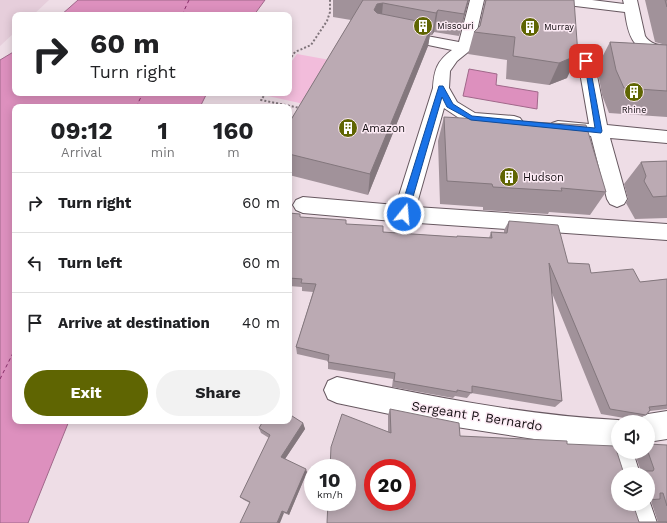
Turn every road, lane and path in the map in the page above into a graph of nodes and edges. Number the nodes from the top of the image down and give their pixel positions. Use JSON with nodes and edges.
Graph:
{"nodes":[{"id":1,"x":330,"y":0,"type":"edge"},
{"id":2,"x":477,"y":0,"type":"edge"},
{"id":3,"x":560,"y":0,"type":"edge"},
{"id":4,"x":631,"y":5,"type":"edge"},
{"id":5,"x":388,"y":33,"type":"edge"},
{"id":6,"x":465,"y":48,"type":"junction"},
{"id":7,"x":667,"y":51,"type":"edge"},
{"id":8,"x":292,"y":56,"type":"edge"},
{"id":9,"x":586,"y":61,"type":"dead end"},
{"id":10,"x":441,"y":88,"type":"junction"},
{"id":11,"x":264,"y":96,"type":"edge"},
{"id":12,"x":281,"y":104,"type":"edge"},
{"id":13,"x":292,"y":106,"type":"edge"},
{"id":14,"x":300,"y":108,"type":"edge"},
{"id":15,"x":599,"y":131,"type":"junction"},
{"id":16,"x":667,"y":137,"type":"edge"},
{"id":17,"x":617,"y":199,"type":"dead end"},
{"id":18,"x":303,"y":205,"type":"dead end"},
{"id":19,"x":404,"y":214,"type":"junction"},
{"id":20,"x":667,"y":232,"type":"edge"},
{"id":21,"x":337,"y":390,"type":"dead end"},
{"id":22,"x":667,"y":424,"type":"edge"},
{"id":23,"x":655,"y":427,"type":"edge"},
{"id":24,"x":611,"y":441,"type":"edge"},
{"id":25,"x":638,"y":511,"type":"edge"},
{"id":26,"x":642,"y":523,"type":"edge"}],
"edges":[{"from":1,"to":8,"type":"path"},
{"from":2,"to":6,"type":"street"},
{"from":3,"to":4,"type":"street"},
{"from":4,"to":7,"type":"street"},
{"from":5,"to":6,"type":"street"},
{"from":6,"to":10,"type":"street"},
{"from":9,"to":15,"type":"street"},
{"from":10,"to":15,"type":"street"},
{"from":10,"to":19,"type":"street"},
{"from":11,"to":12,"type":"path"},
{"from":13,"to":14,"type":"path"},
{"from":15,"to":16,"type":"street"},
{"from":15,"to":17,"type":"street"},
{"from":18,"to":19,"type":"street"},
{"from":19,"to":20,"type":"street"},
{"from":21,"to":24,"type":"street","name":"Sergeant P. Bernardo"},
{"from":22,"to":23,"type":"street"},
{"from":25,"to":26,"type":"street"}]}
